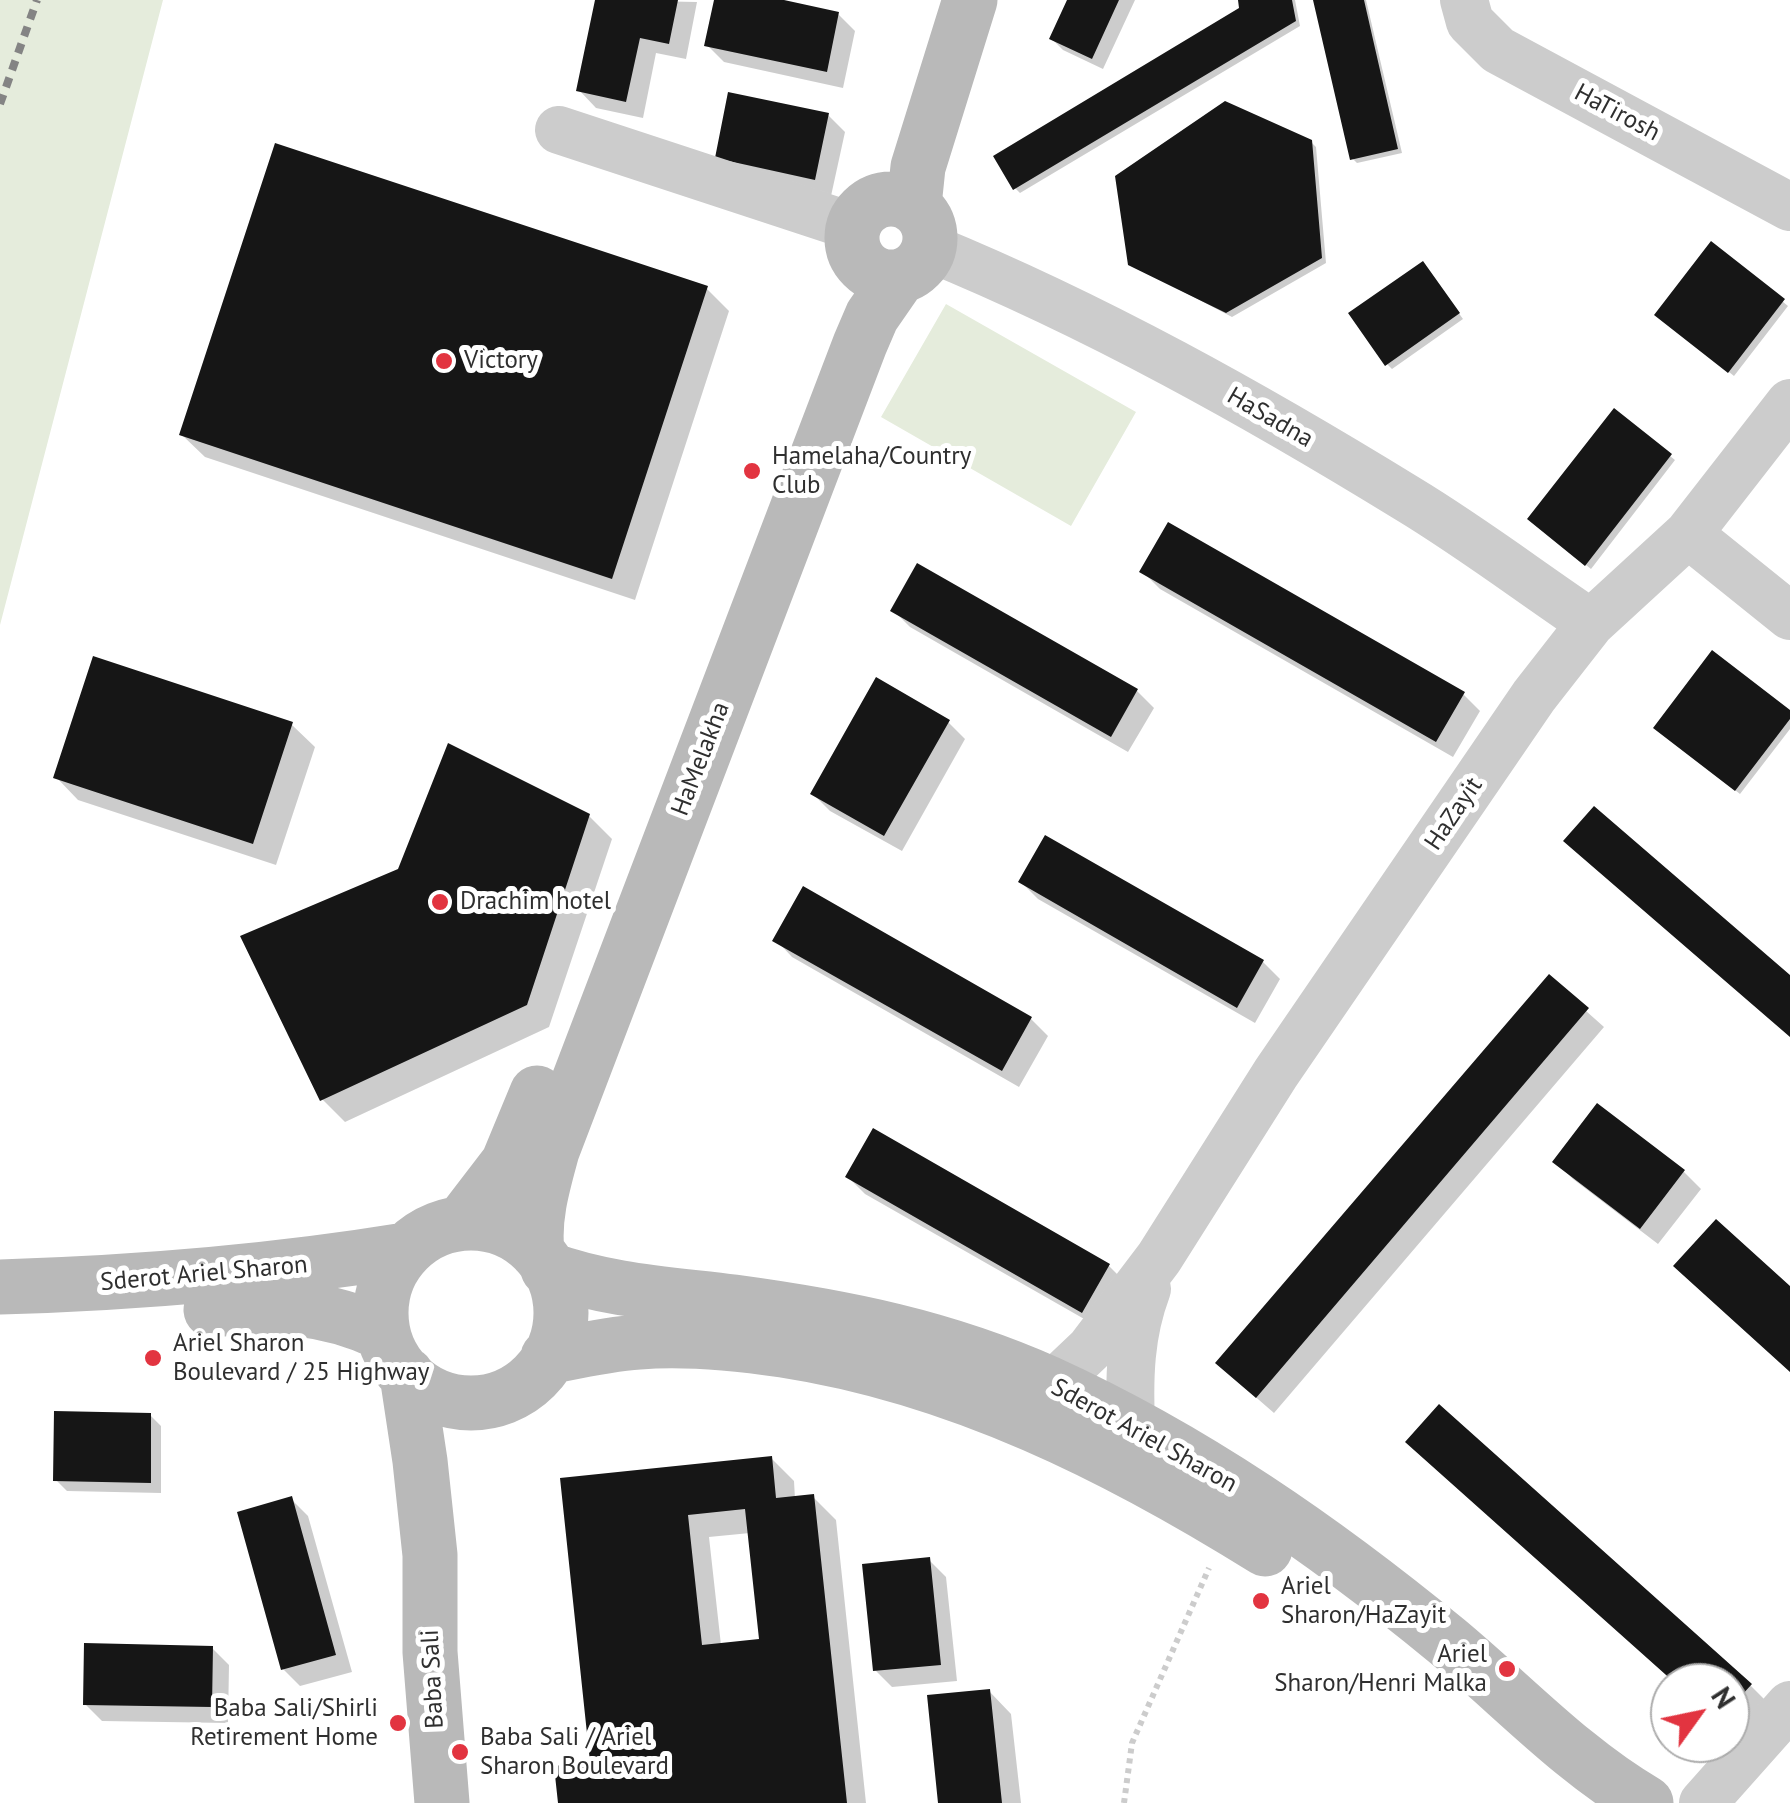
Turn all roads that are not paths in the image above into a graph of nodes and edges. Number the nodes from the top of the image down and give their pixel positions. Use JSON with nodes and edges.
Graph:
{"nodes":[{"id":1,"x":942,"y":0,"type":"edge"},
{"id":2,"x":970,"y":0,"type":"edge"},
{"id":3,"x":1464,"y":0,"type":"edge"},
{"id":4,"x":559,"y":130,"type":"dead end"},
{"id":5,"x":1790,"y":207,"type":"edge"},
{"id":6,"x":888,"y":237,"type":"junction"},
{"id":7,"x":1790,"y":403,"type":"edge"},
{"id":8,"x":1688,"y":534,"type":"junction"},
{"id":9,"x":1790,"y":616,"type":"edge"},
{"id":10,"x":1591,"y":623,"type":"junction"},
{"id":11,"x":462,"y":1223,"type":"junction"},
{"id":12,"x":406,"y":1250,"type":"junction"},
{"id":13,"x":1159,"y":1258,"type":"junction"},
{"id":14,"x":542,"y":1261,"type":"junction"},
{"id":15,"x":0,"y":1288,"type":"edge"},
{"id":16,"x":0,"y":1323,"type":"edge"},
{"id":17,"x":395,"y":1354,"type":"junction"},
{"id":18,"x":548,"y":1357,"type":"junction"},
{"id":19,"x":1052,"y":1385,"type":"junction"},
{"id":20,"x":490,"y":1401,"type":"junction"},
{"id":21,"x":1131,"y":1425,"type":"junction"},
{"id":22,"x":430,"y":1555,"type":"junction"},
{"id":23,"x":1790,"y":1705,"type":"edge"},
{"id":24,"x":442,"y":1803,"type":"edge"},
{"id":25,"x":1579,"y":1803,"type":"edge"},
{"id":26,"x":1646,"y":1803,"type":"edge"},
{"id":27,"x":1703,"y":1803,"type":"edge"}],
"edges":[{"from":1,"to":6,"type":"main road","name":"HaMelakha"},
{"from":2,"to":6,"type":"main road","name":"HaMelakha"},
{"from":3,"to":5,"type":"street","name":"HaTirosh"},
{"from":4,"to":6,"type":"street","name":"HaSadna"},
{"from":6,"to":10,"type":"street","name":"HaSadna"},
{"from":6,"to":11,"type":"main road","name":"HaMelakha"},
{"from":6,"to":14,"type":"main road","name":"HaMelakha"},
{"from":7,"to":8,"type":"street","name":"HaZayit"},
{"from":8,"to":9,"type":"street"},
{"from":8,"to":10,"type":"street","name":"HaZayit"},
{"from":10,"to":13,"type":"street","name":"HaZayit"},
{"from":11,"to":12,"type":"main road"},
{"from":11,"to":14,"type":"main road"},
{"from":12,"to":15,"type":"main road","name":"Sderot Ariel Sharon"},
{"from":12,"to":17,"type":"main road"},
{"from":13,"to":19,"type":"street","name":"HaZayit"},
{"from":13,"to":21,"type":"street","name":"HaZayit"},
{"from":14,"to":18,"type":"main road"},
{"from":14,"to":19,"type":"main road","name":"Sderot Ariel Sharon"},
{"from":16,"to":17,"type":"main road","name":"Sderot Ariel Sharon"},
{"from":17,"to":20,"type":"main road"},
{"from":17,"to":22,"type":"main road","name":"Baba Sali"},
{"from":18,"to":20,"type":"main road"},
{"from":18,"to":25,"type":"main road","name":"Sderot Ariel Sharon"},
{"from":19,"to":21,"type":"main road","name":"Sderot Ariel Sharon"},
{"from":20,"to":22,"type":"main road","name":"Baba Sali"},
{"from":21,"to":26,"type":"main road","name":"Sderot Ariel Sharon"},
{"from":22,"to":24,"type":"main road","name":"Baba Sali"},
{"from":23,"to":27,"type":"street"}]}
